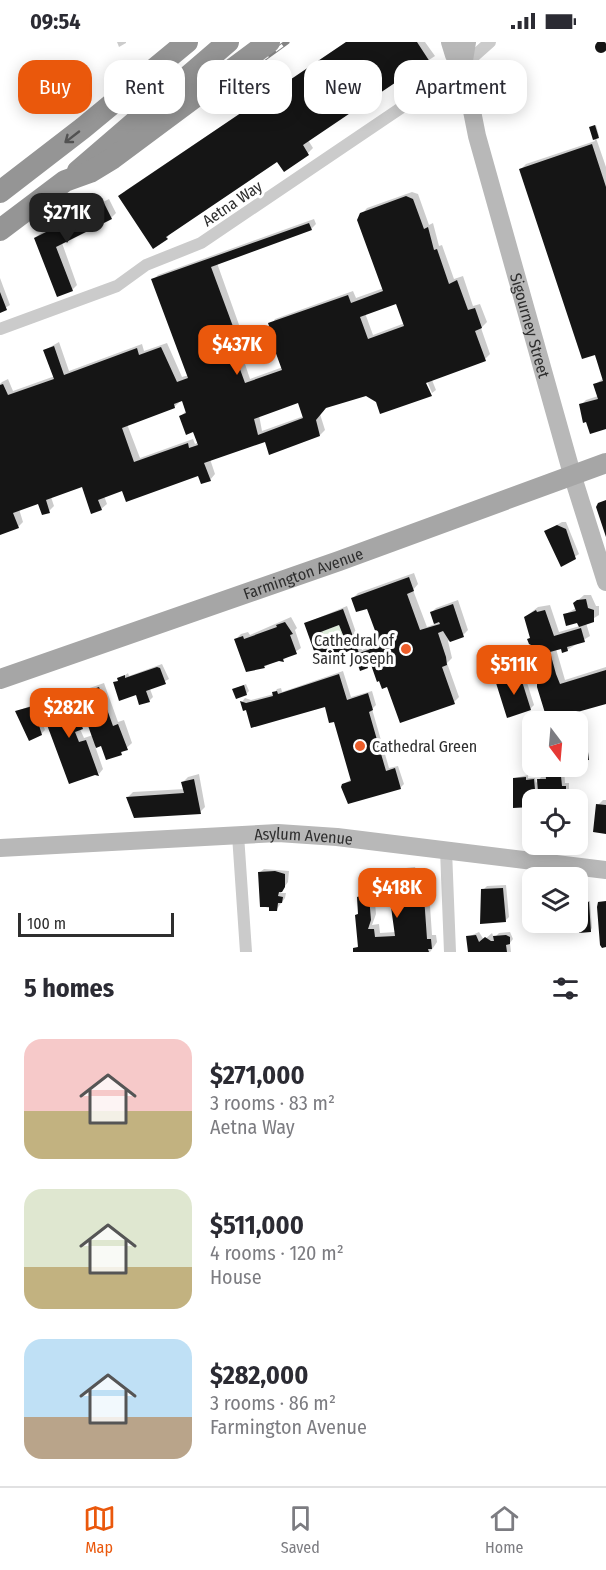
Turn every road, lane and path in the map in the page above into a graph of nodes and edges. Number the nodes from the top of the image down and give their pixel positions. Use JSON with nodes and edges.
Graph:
{"nodes":[{"id":1,"x":164,"y":42,"type":"edge"},
{"id":2,"x":187,"y":42,"type":"edge"},
{"id":3,"x":228,"y":42,"type":"edge"},
{"id":4,"x":269,"y":42,"type":"edge"},
{"id":5,"x":450,"y":42,"type":"edge"},
{"id":6,"x":467,"y":42,"type":"edge"},
{"id":7,"x":490,"y":42,"type":"edge"},
{"id":8,"x":148,"y":60,"type":"edge"},
{"id":9,"x":166,"y":60,"type":"edge"},
{"id":10,"x":458,"y":60,"type":"edge"},
{"id":11,"x":464,"y":60,"type":"edge"},
{"id":12,"x":470,"y":60,"type":"edge"},
{"id":13,"x":104,"y":111,"type":"edge"},
{"id":14,"x":394,"y":113,"type":"edge"},
{"id":15,"x":473,"y":114,"type":"edge"},
{"id":16,"x":65,"y":181,"type":"junction"},
{"id":17,"x":0,"y":192,"type":"edge"},
{"id":18,"x":0,"y":230,"type":"edge"},
{"id":19,"x":0,"y":329,"type":"edge"},
{"id":20,"x":606,"y":463,"type":"edge"},
{"id":21,"x":572,"y":474,"type":"junction"},
{"id":22,"x":606,"y":582,"type":"edge"},
{"id":23,"x":0,"y":679,"type":"edge"},
{"id":24,"x":238,"y":835,"type":"junction"},
{"id":25,"x":0,"y":848,"type":"edge"},
{"id":26,"x":446,"y":850,"type":"junction"},
{"id":27,"x":606,"y":870,"type":"edge"},
{"id":28,"x":246,"y":952,"type":"edge"},
{"id":29,"x":450,"y":952,"type":"edge"}],
"edges":[{"from":1,"to":8,"type":"highway"},
{"from":2,"to":9,"type":"highway"},
{"from":3,"to":16,"type":"highway"},
{"from":4,"to":16,"type":"highway","bridge":true},
{"from":5,"to":10,"type":"main road","name":"Sigourney Street"},
{"from":6,"to":11,"type":"main road","name":"Sigourney Street"},
{"from":7,"to":12,"type":"street","name":"Aetna Way"},
{"from":13,"to":17,"type":"highway","one_way":true},
{"from":14,"to":19,"type":"street","name":"Aetna Way"},
{"from":15,"to":21,"type":"main road","name":"Sigourney Street"},
{"from":16,"to":18,"type":"highway","bridge":true},
{"from":20,"to":21,"type":"main road","name":"Farmington Avenue"},
{"from":21,"to":22,"type":"main road","name":"Sigourney Street"},
{"from":21,"to":23,"type":"main road","name":"Farmington Avenue"},
{"from":24,"to":25,"type":"main road","name":"Asylum Avenue"},
{"from":24,"to":26,"type":"main road","name":"Asylum Avenue"},
{"from":24,"to":28,"type":"street"},
{"from":26,"to":27,"type":"main road","name":"Asylum Avenue"},
{"from":26,"to":29,"type":"street"}]}
